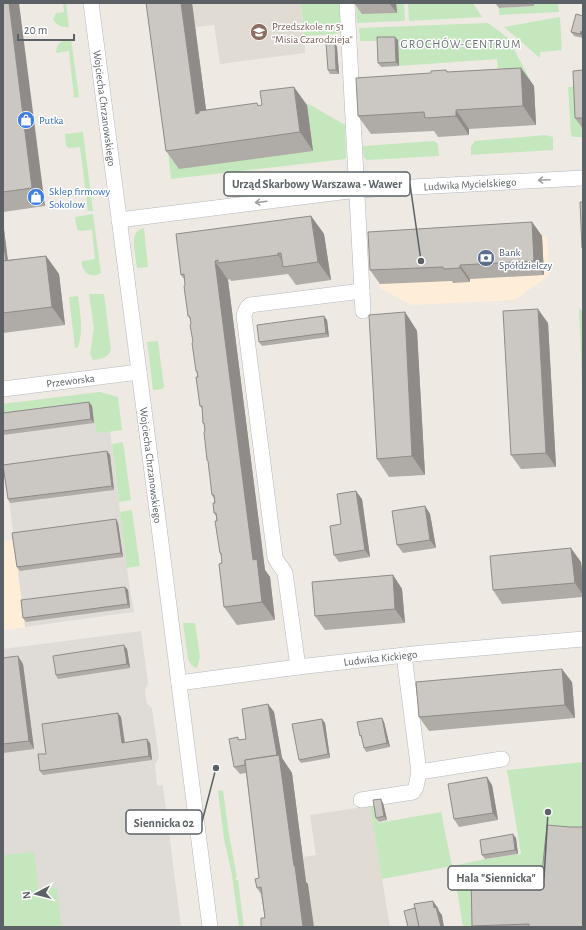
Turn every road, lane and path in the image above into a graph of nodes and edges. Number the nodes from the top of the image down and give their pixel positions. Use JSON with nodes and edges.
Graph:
{"nodes":[{"id":1,"x":90,"y":3,"type":"edge"},
{"id":2,"x":347,"y":3,"type":"edge"},
{"id":3,"x":583,"y":178,"type":"edge"},
{"id":4,"x":357,"y":190,"type":"junction"},
{"id":5,"x":119,"y":220,"type":"junction"},
{"id":6,"x":362,"y":291,"type":"junction"},
{"id":7,"x":363,"y":311,"type":"dead end"},
{"id":8,"x":139,"y":372,"type":"junction"},
{"id":9,"x":3,"y":389,"type":"edge"},
{"id":10,"x":583,"y":639,"type":"edge"},
{"id":11,"x":404,"y":655,"type":"junction"},
{"id":12,"x":298,"y":667,"type":"junction"},
{"id":13,"x":179,"y":683,"type":"junction"},
{"id":14,"x":502,"y":759,"type":"dead end"},
{"id":15,"x":419,"y":772,"type":"junction"},
{"id":16,"x":361,"y":800,"type":"dead end"},
{"id":17,"x":210,"y":927,"type":"edge"}],
"edges":[{"from":1,"to":5,"type":"street","name":"Wojciecha Chrzanowskiego"},
{"from":2,"to":4,"type":"street"},
{"from":3,"to":4,"type":"street","name":"Ludwika Mycielskiego","one_way":true},
{"from":4,"to":5,"type":"street","name":"Ludwika Mycielskiego","one_way":true},
{"from":4,"to":6,"type":"street"},
{"from":5,"to":8,"type":"street","name":"Wojciecha Chrzanowskiego"},
{"from":6,"to":7,"type":"street"},
{"from":6,"to":12,"type":"street"},
{"from":8,"to":9,"type":"street","name":"Przeworska"},
{"from":8,"to":13,"type":"street","name":"Wojciecha Chrzanowskiego"},
{"from":10,"to":11,"type":"street","name":"Ludwika Kickiego"},
{"from":11,"to":12,"type":"street","name":"Ludwika Kickiego"},
{"from":11,"to":15,"type":"street"},
{"from":12,"to":13,"type":"street","name":"Ludwika Kickiego"},
{"from":13,"to":17,"type":"street","name":"Wojciecha Chrzanowskiego"},
{"from":14,"to":15,"type":"street"},
{"from":15,"to":16,"type":"street"}]}
